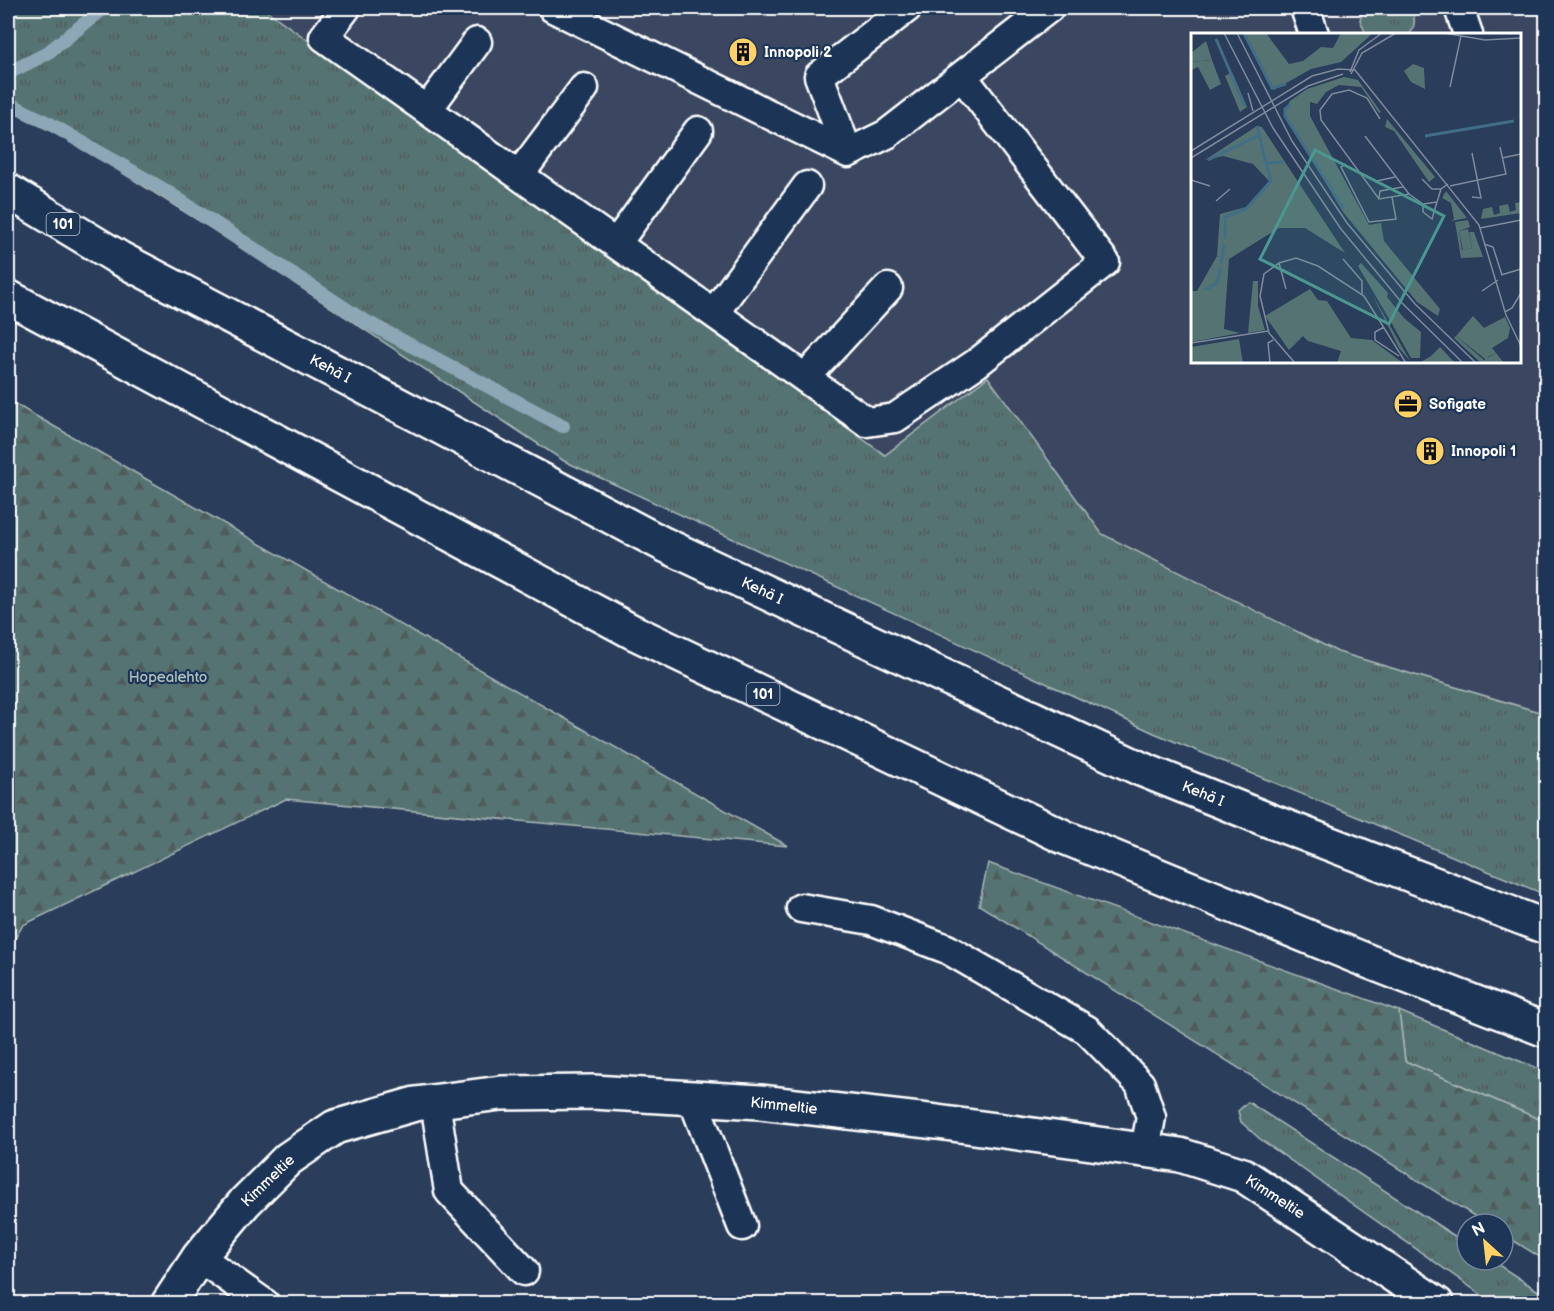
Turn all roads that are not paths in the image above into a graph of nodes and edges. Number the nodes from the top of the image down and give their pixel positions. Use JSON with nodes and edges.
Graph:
{"nodes":[{"id":1,"x":346,"y":8,"type":"edge"},
{"id":2,"x":553,"y":8,"type":"edge"},
{"id":3,"x":907,"y":8,"type":"edge"},
{"id":4,"x":1049,"y":8,"type":"edge"},
{"id":5,"x":1305,"y":8,"type":"edge"},
{"id":6,"x":1459,"y":8,"type":"edge"},
{"id":7,"x":1314,"y":33,"type":"edge"},
{"id":8,"x":1468,"y":33,"type":"edge"},
{"id":9,"x":477,"y":42,"type":"dead end"},
{"id":10,"x":962,"y":76,"type":"junction"},
{"id":11,"x":584,"y":88,"type":"dead end"},
{"id":12,"x":427,"y":110,"type":"junction"},
{"id":13,"x":698,"y":131,"type":"dead end"},
{"id":14,"x":848,"y":153,"type":"junction"},
{"id":15,"x":519,"y":175,"type":"junction"},
{"id":16,"x":807,"y":186,"type":"dead end"},
{"id":17,"x":8,"y":191,"type":"edge"},
{"id":18,"x":616,"y":244,"type":"junction"},
{"id":19,"x":888,"y":288,"type":"dead end"},
{"id":20,"x":8,"y":297,"type":"edge"},
{"id":21,"x":714,"y":313,"type":"junction"},
{"id":22,"x":805,"y":378,"type":"junction"},
{"id":23,"x":801,"y":908,"type":"dead end"},
{"id":24,"x":1546,"y":927,"type":"edge"},
{"id":25,"x":1546,"y":1030,"type":"edge"},
{"id":26,"x":692,"y":1097,"type":"junction"},
{"id":27,"x":435,"y":1102,"type":"junction"},
{"id":28,"x":1145,"y":1150,"type":"junction"},
{"id":29,"x":742,"y":1226,"type":"dead end"},
{"id":30,"x":199,"y":1257,"type":"junction"},
{"id":31,"x":524,"y":1271,"type":"dead end"},
{"id":32,"x":168,"y":1304,"type":"edge"},
{"id":33,"x":265,"y":1304,"type":"edge"},
{"id":34,"x":1437,"y":1304,"type":"edge"}],
"edges":[{"from":1,"to":12,"type":"lane"},
{"from":2,"to":14,"type":"lane"},
{"from":3,"to":14,"type":"lane"},
{"from":4,"to":10,"type":"lane"},
{"from":5,"to":7,"type":"lane"},
{"from":6,"to":8,"type":"lane"},
{"from":9,"to":12,"type":"lane"},
{"from":10,"to":14,"type":"lane"},
{"from":10,"to":22,"type":"lane"},
{"from":11,"to":15,"type":"lane"},
{"from":12,"to":15,"type":"lane"},
{"from":13,"to":18,"type":"lane"},
{"from":15,"to":18,"type":"lane"},
{"from":16,"to":21,"type":"lane"},
{"from":17,"to":24,"type":"main road","name":"Kehä I","number":"101"},
{"from":18,"to":21,"type":"lane"},
{"from":19,"to":22,"type":"lane"},
{"from":20,"to":25,"type":"main road","number":"101"},
{"from":21,"to":22,"type":"lane"},
{"from":23,"to":28,"type":"lane"},
{"from":26,"to":27,"type":"main road","name":"Kimmeltie"},
{"from":26,"to":28,"type":"main road","name":"Kimmeltie"},
{"from":26,"to":29,"type":"lane"},
{"from":27,"to":30,"type":"main road","name":"Kimmeltie"},
{"from":27,"to":31,"type":"lane"},
{"from":28,"to":34,"type":"main road","name":"Kimmeltie"},
{"from":30,"to":32,"type":"main road","name":"Kimmeltie"},
{"from":30,"to":33,"type":"lane"}]}
